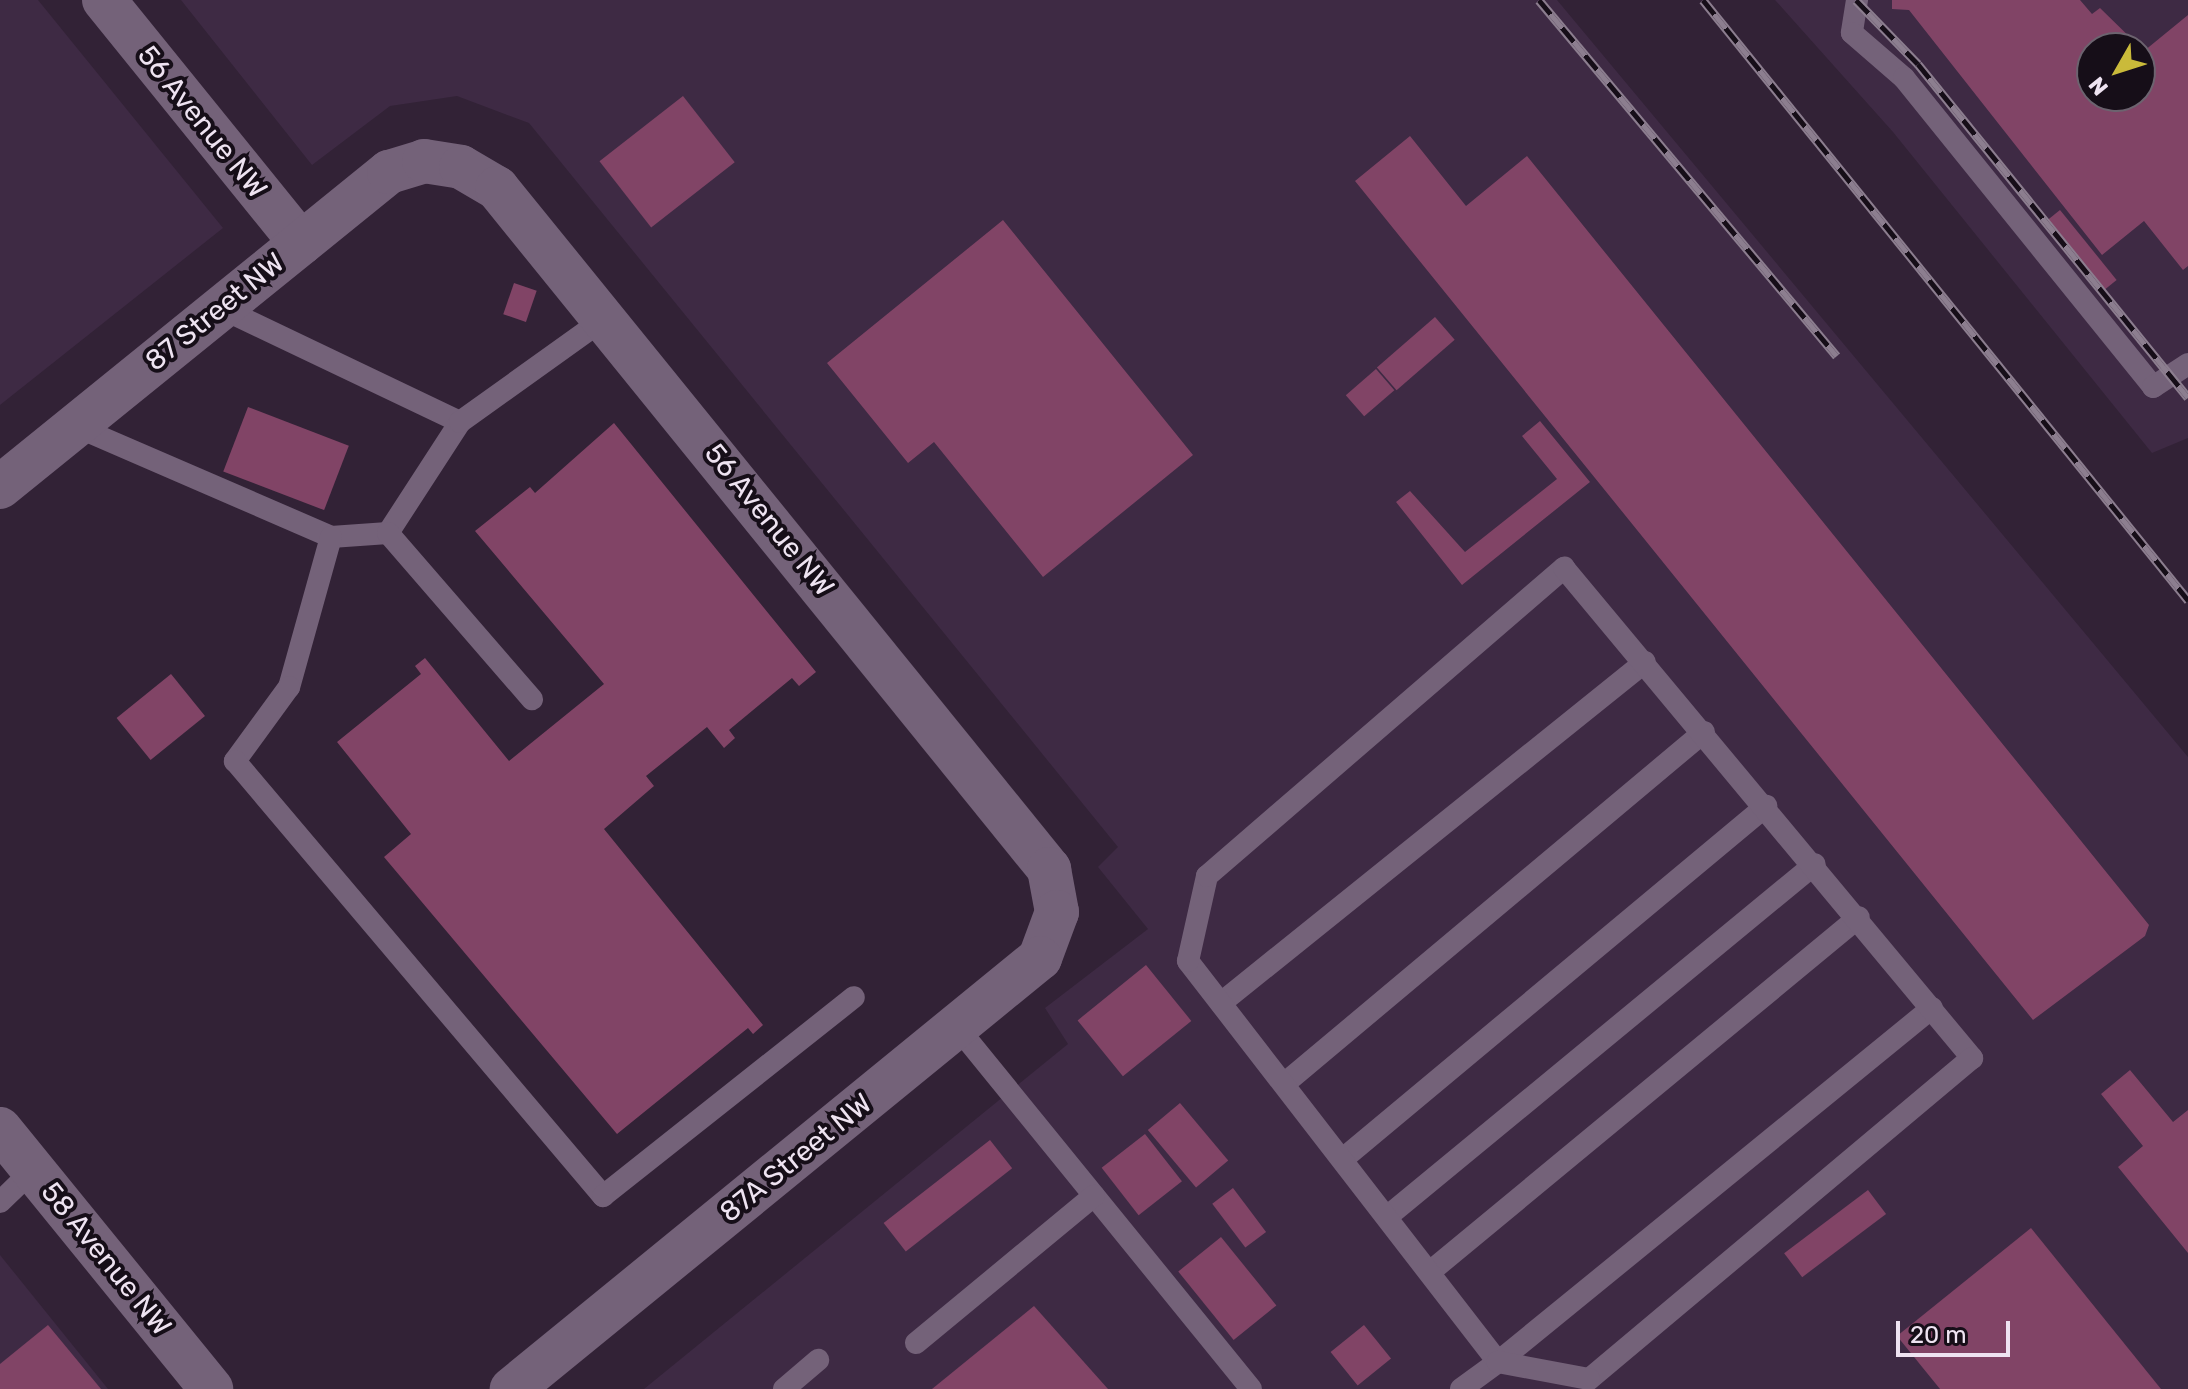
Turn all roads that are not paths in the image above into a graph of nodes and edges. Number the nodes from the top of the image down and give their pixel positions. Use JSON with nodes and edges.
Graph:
{"nodes":[{"id":1,"x":104,"y":0,"type":"edge"},
{"id":2,"x":1857,"y":0,"type":"edge"},
{"id":3,"x":441,"y":162,"type":"joint"},
{"id":4,"x":301,"y":243,"type":"junction"},
{"id":5,"x":221,"y":308,"type":"junction"},
{"id":6,"x":604,"y":319,"type":"junction"},
{"id":7,"x":2188,"y":364,"type":"edge"},
{"id":8,"x":460,"y":422,"type":"junction"},
{"id":9,"x":75,"y":426,"type":"junction"},
{"id":10,"x":0,"y":487,"type":"edge"},
{"id":11,"x":388,"y":533,"type":"junction"},
{"id":12,"x":331,"y":537,"type":"junction"},
{"id":13,"x":1645,"y":662,"type":"junction"},
{"id":14,"x":532,"y":699,"type":"dead end"},
{"id":15,"x":1704,"y":732,"type":"junction"},
{"id":16,"x":1766,"y":806,"type":"junction"},
{"id":17,"x":1815,"y":864,"type":"junction"},
{"id":18,"x":1057,"y":912,"type":"joint"},
{"id":19,"x":1859,"y":917,"type":"junction"},
{"id":20,"x":854,"y":997,"type":"dead end"},
{"id":21,"x":1221,"y":1003,"type":"junction"},
{"id":22,"x":1932,"y":1008,"type":"junction"},
{"id":23,"x":957,"y":1027,"type":"junction"},
{"id":24,"x":1284,"y":1084,"type":"junction"},
{"id":25,"x":0,"y":1129,"type":"edge"},
{"id":26,"x":1344,"y":1158,"type":"junction"},
{"id":27,"x":33,"y":1170,"type":"junction"},
{"id":28,"x":1094,"y":1196,"type":"junction"},
{"id":29,"x":0,"y":1202,"type":"edge"},
{"id":30,"x":1388,"y":1216,"type":"junction"},
{"id":31,"x":1431,"y":1271,"type":"junction"},
{"id":32,"x":916,"y":1343,"type":"dead end"},
{"id":33,"x":818,"y":1360,"type":"dead end"},
{"id":34,"x":1498,"y":1362,"type":"junction"},
{"id":35,"x":211,"y":1389,"type":"edge"},
{"id":36,"x":512,"y":1389,"type":"edge"},
{"id":37,"x":784,"y":1389,"type":"edge"},
{"id":38,"x":1251,"y":1389,"type":"edge"},
{"id":39,"x":1461,"y":1389,"type":"edge"}],
"edges":[{"from":1,"to":4,"type":"street","name":"56 Avenue NW"},
{"from":2,"to":7,"type":"lane"},
{"from":3,"to":4,"type":"street","name":"87 Street NW"},
{"from":3,"to":6,"type":"street","name":"56 Avenue NW"},
{"from":4,"to":5,"type":"street","name":"87 Street NW"},
{"from":5,"to":8,"type":"lane"},
{"from":5,"to":9,"type":"street","name":"87 Street NW"},
{"from":6,"to":8,"type":"lane"},
{"from":6,"to":18,"type":"street","name":"56 Avenue NW"},
{"from":8,"to":11,"type":"lane"},
{"from":9,"to":10,"type":"street","name":"87 Street NW"},
{"from":9,"to":12,"type":"lane"},
{"from":11,"to":12,"type":"lane"},
{"from":11,"to":14,"type":"lane"},
{"from":12,"to":20,"type":"lane"},
{"from":13,"to":15,"type":"lane"},
{"from":13,"to":21,"type":"lane"},
{"from":13,"to":21,"type":"lane"},
{"from":15,"to":16,"type":"lane"},
{"from":15,"to":24,"type":"lane"},
{"from":16,"to":17,"type":"lane"},
{"from":16,"to":26,"type":"lane"},
{"from":17,"to":19,"type":"lane"},
{"from":17,"to":30,"type":"lane"},
{"from":18,"to":23,"type":"street","name":"87A Street NW"},
{"from":19,"to":22,"type":"lane"},
{"from":19,"to":31,"type":"lane"},
{"from":21,"to":24,"type":"lane"},
{"from":22,"to":34,"type":"lane"},
{"from":22,"to":34,"type":"lane"},
{"from":23,"to":28,"type":"lane"},
{"from":23,"to":36,"type":"street","name":"87A Street NW"},
{"from":24,"to":26,"type":"lane"},
{"from":25,"to":27,"type":"street","name":"58 Avenue NW"},
{"from":26,"to":30,"type":"lane"},
{"from":27,"to":29,"type":"lane"},
{"from":27,"to":35,"type":"street","name":"58 Avenue NW"},
{"from":28,"to":32,"type":"lane"},
{"from":28,"to":38,"type":"lane"},
{"from":30,"to":31,"type":"lane"},
{"from":31,"to":34,"type":"lane"},
{"from":33,"to":37,"type":"lane"},
{"from":34,"to":39,"type":"lane"}]}
